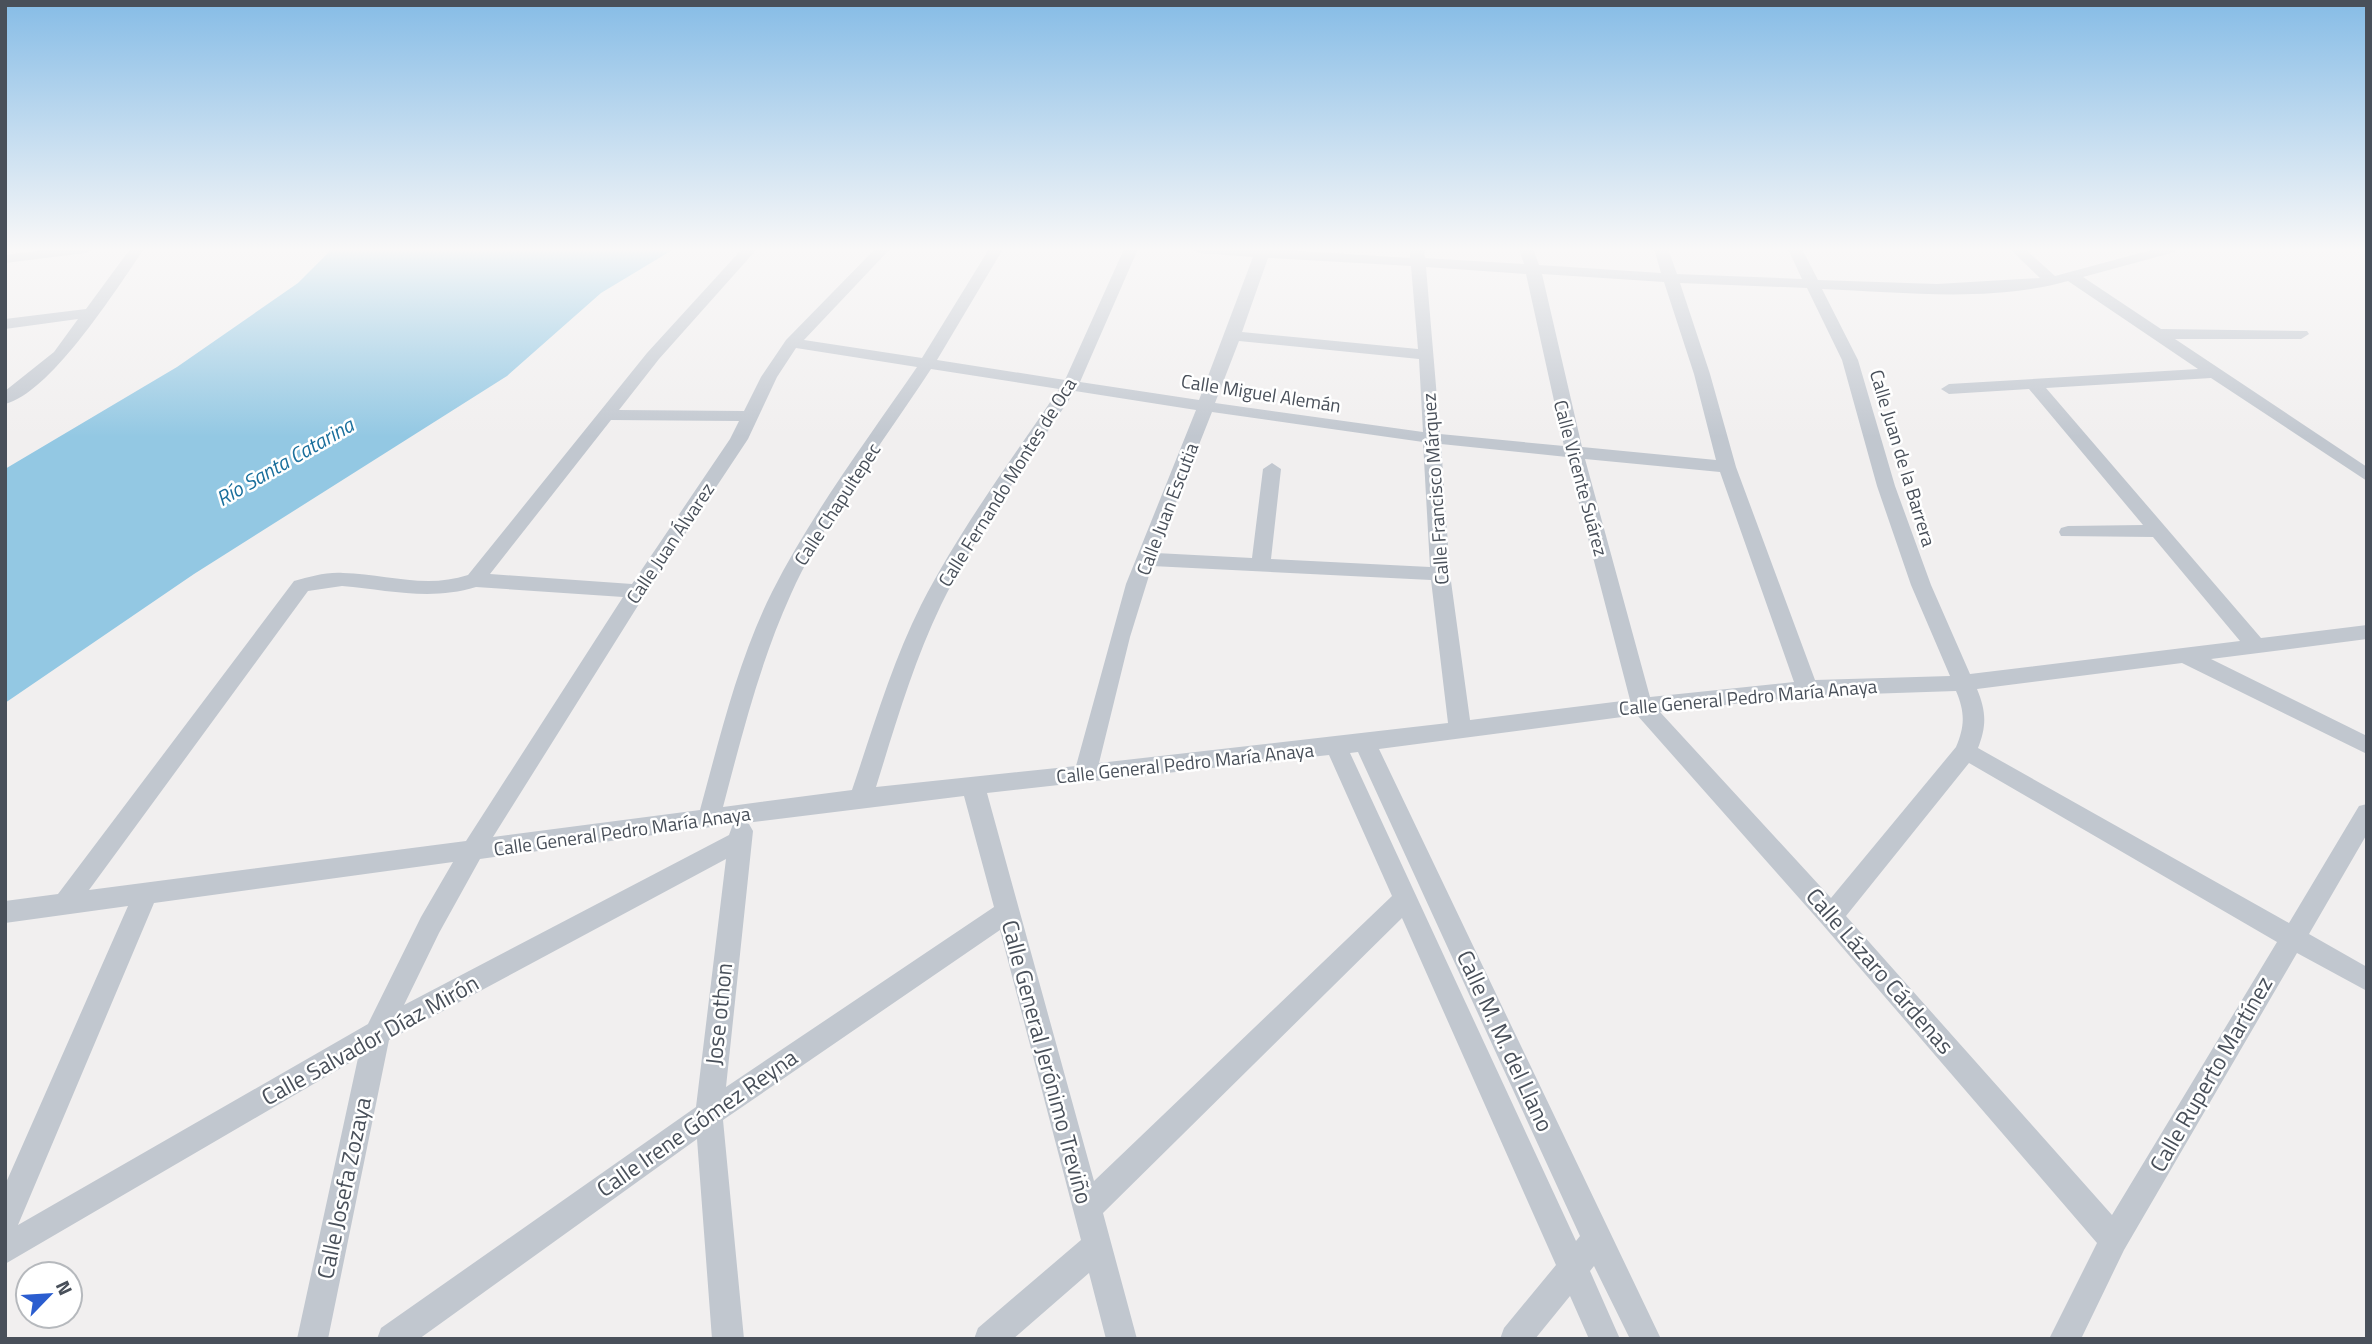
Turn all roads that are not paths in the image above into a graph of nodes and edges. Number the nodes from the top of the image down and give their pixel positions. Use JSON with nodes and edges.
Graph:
{"nodes":[{"id":1,"x":693,"y":312,"type":"edge"},
{"id":2,"x":822,"y":312,"type":"edge"},
{"id":3,"x":958,"y":312,"type":"edge"},
{"id":4,"x":1103,"y":312,"type":"edge"},
{"id":5,"x":1243,"y":312,"type":"edge"},
{"id":6,"x":1423,"y":312,"type":"edge"},
{"id":7,"x":1543,"y":312,"type":"edge"},
{"id":8,"x":1683,"y":312,"type":"edge"},
{"id":9,"x":1826,"y":312,"type":"edge"},
{"id":10,"x":2124,"y":312,"type":"edge"},
{"id":11,"x":90,"y":313,"type":"joint"},
{"id":12,"x":5,"y":324,"type":"edge"},
{"id":13,"x":2158,"y":334,"type":"junction"},
{"id":14,"x":2301,"y":334,"type":"dead end"},
{"id":15,"x":1235,"y":336,"type":"junction"},
{"id":16,"x":792,"y":343,"type":"junction"},
{"id":17,"x":1427,"y":355,"type":"junction"},
{"id":18,"x":926,"y":365,"type":"junction"},
{"id":19,"x":2214,"y":373,"type":"junction"},
{"id":20,"x":1070,"y":384,"type":"junction"},
{"id":21,"x":2034,"y":384,"type":"junction"},
{"id":22,"x":1949,"y":389,"type":"dead end"},
{"id":23,"x":9,"y":394,"type":"edge"},
{"id":24,"x":1207,"y":407,"type":"junction"},
{"id":25,"x":605,"y":415,"type":"junction"},
{"id":26,"x":749,"y":416,"type":"junction"},
{"id":27,"x":1431,"y":438,"type":"junction"},
{"id":28,"x":1574,"y":454,"type":"junction"},
{"id":29,"x":1727,"y":467,"type":"junction"},
{"id":30,"x":1272,"y":469,"type":"dead end"},
{"id":31,"x":2367,"y":475,"type":"edge"},
{"id":32,"x":2160,"y":531,"type":"junction"},
{"id":33,"x":2068,"y":532,"type":"dead end"},
{"id":34,"x":1145,"y":559,"type":"junction"},
{"id":35,"x":1261,"y":564,"type":"junction"},
{"id":36,"x":1440,"y":575,"type":"junction"},
{"id":37,"x":475,"y":580,"type":"junction"},
{"id":38,"x":637,"y":591,"type":"junction"},
{"id":39,"x":2367,"y":632,"type":"edge"},
{"id":40,"x":2258,"y":647,"type":"junction"},
{"id":41,"x":2184,"y":655,"type":"junction"},
{"id":42,"x":1964,"y":683,"type":"junction"},
{"id":43,"x":1807,"y":688,"type":"junction"},
{"id":44,"x":1642,"y":706,"type":"junction"},
{"id":45,"x":1460,"y":728,"type":"junction"},
{"id":46,"x":1366,"y":743,"type":"junction"},
{"id":47,"x":1336,"y":746,"type":"junction"},
{"id":48,"x":2367,"y":746,"type":"edge"},
{"id":49,"x":1966,"y":751,"type":"junction"},
{"id":50,"x":1085,"y":773,"type":"junction"},
{"id":51,"x":973,"y":786,"type":"junction"},
{"id":52,"x":861,"y":798,"type":"junction"},
{"id":53,"x":2367,"y":813,"type":"edge"},
{"id":54,"x":709,"y":818,"type":"junction"},
{"id":55,"x":742,"y":827,"type":"junction"},
{"id":56,"x":471,"y":850,"type":"junction"},
{"id":57,"x":146,"y":892,"type":"junction"},
{"id":58,"x":1404,"y":900,"type":"junction"},
{"id":59,"x":66,"y":903,"type":"junction"},
{"id":60,"x":5,"y":912,"type":"edge"},
{"id":61,"x":1006,"y":912,"type":"junction"},
{"id":62,"x":1831,"y":916,"type":"junction"},
{"id":63,"x":2291,"y":938,"type":"junction"},
{"id":64,"x":2367,"y":980,"type":"edge"},
{"id":65,"x":377,"y":1033,"type":"junction"},
{"id":66,"x":709,"y":1114,"type":"junction"},
{"id":67,"x":1086,"y":1209,"type":"junction"},
{"id":68,"x":5,"y":1220,"type":"edge"},
{"id":69,"x":1597,"y":1239,"type":"junction"},
{"id":70,"x":2114,"y":1240,"type":"junction"},
{"id":71,"x":1097,"y":1246,"type":"junction"},
{"id":72,"x":5,"y":1249,"type":"edge"},
{"id":73,"x":1572,"y":1268,"type":"junction"},
{"id":74,"x":2070,"y":1335,"type":"edge"},
{"id":75,"x":312,"y":1339,"type":"edge"},
{"id":76,"x":392,"y":1339,"type":"edge"},
{"id":77,"x":728,"y":1339,"type":"edge"},
{"id":78,"x":989,"y":1339,"type":"edge"},
{"id":79,"x":1122,"y":1339,"type":"edge"},
{"id":80,"x":1515,"y":1339,"type":"edge"},
{"id":81,"x":1605,"y":1339,"type":"edge"},
{"id":82,"x":1646,"y":1339,"type":"edge"}],
"edges":[{"from":1,"to":25,"type":"street"},
{"from":2,"to":16,"type":"street","name":"Calle Juan Álvarez"},
{"from":3,"to":18,"type":"street","name":"Calle Chapultepec"},
{"from":4,"to":20,"type":"street","name":"Calle Fernando Montes de Oca"},
{"from":5,"to":15,"type":"street","name":"Calle Juan Escutia"},
{"from":6,"to":17,"type":"street","name":"Calle Francisco Márquez"},
{"from":7,"to":28,"type":"street","name":"Calle Vicente Suárez"},
{"from":8,"to":29,"type":"street"},
{"from":9,"to":42,"type":"street","name":"Calle Juan de la Barrera"},
{"from":10,"to":13,"type":"street"},
{"from":11,"to":12,"type":"street"},
{"from":11,"to":23,"type":"street"},
{"from":13,"to":14,"type":"street"},
{"from":13,"to":19,"type":"street"},
{"from":15,"to":17,"type":"street"},
{"from":15,"to":24,"type":"street","name":"Calle Juan Escutia"},
{"from":16,"to":18,"type":"street","name":"Calle Miguel Alemán"},
{"from":16,"to":26,"type":"street","name":"Calle Juan Álvarez"},
{"from":17,"to":27,"type":"street","name":"Calle Francisco Márquez"},
{"from":18,"to":20,"type":"street","name":"Calle Miguel Alemán"},
{"from":18,"to":54,"type":"street","name":"Calle Chapultepec"},
{"from":19,"to":21,"type":"street"},
{"from":19,"to":31,"type":"street"},
{"from":20,"to":24,"type":"street","name":"Calle Miguel Alemán"},
{"from":20,"to":52,"type":"street","name":"Calle Fernando Montes de Oca"},
{"from":21,"to":22,"type":"street"},
{"from":21,"to":32,"type":"street"},
{"from":24,"to":27,"type":"street","name":"Calle Miguel Alemán"},
{"from":24,"to":34,"type":"street","name":"Calle Juan Escutia"},
{"from":25,"to":26,"type":"street"},
{"from":25,"to":37,"type":"street"},
{"from":26,"to":38,"type":"street","name":"Calle Juan Álvarez"},
{"from":27,"to":28,"type":"street","name":"Calle Miguel Alemán"},
{"from":27,"to":36,"type":"street","name":"Calle Francisco Márquez"},
{"from":28,"to":29,"type":"street","name":"Calle Miguel Alemán"},
{"from":28,"to":44,"type":"street","name":"Calle Vicente Suárez"},
{"from":29,"to":43,"type":"street"},
{"from":30,"to":35,"type":"street"},
{"from":32,"to":33,"type":"street"},
{"from":32,"to":40,"type":"street"},
{"from":34,"to":35,"type":"street"},
{"from":34,"to":50,"type":"street","name":"Calle Juan Escutia"},
{"from":35,"to":36,"type":"street"},
{"from":36,"to":45,"type":"street","name":"Calle Francisco Márquez"},
{"from":37,"to":38,"type":"street"},
{"from":37,"to":59,"type":"street"},
{"from":38,"to":56,"type":"street","name":"Calle Juan Álvarez"},
{"from":39,"to":40,"type":"street","name":"Calle General Pedro María Anaya"},
{"from":40,"to":41,"type":"street","name":"Calle General Pedro María Anaya"},
{"from":41,"to":42,"type":"street","name":"Calle General Pedro María Anaya"},
{"from":41,"to":48,"type":"street"},
{"from":42,"to":43,"type":"street","name":"Calle General Pedro María Anaya"},
{"from":42,"to":49,"type":"street","name":"Calle Juan de la Barrera"},
{"from":43,"to":44,"type":"street","name":"Calle General Pedro María Anaya"},
{"from":44,"to":45,"type":"street","name":"Calle General Pedro María Anaya"},
{"from":44,"to":62,"type":"street","name":"Calle Lázaro Cárdenas"},
{"from":45,"to":46,"type":"street","name":"Calle General Pedro María Anaya"},
{"from":46,"to":47,"type":"street","name":"Calle General Pedro María Anaya"},
{"from":46,"to":69,"type":"street","name":"Calle M. M. del Llano"},
{"from":47,"to":50,"type":"street","name":"Calle General Pedro María Anaya"},
{"from":47,"to":58,"type":"street","name":"Calle M. M. del Llano"},
{"from":49,"to":62,"type":"street"},
{"from":49,"to":63,"type":"street"},
{"from":50,"to":51,"type":"street","name":"Calle General Pedro María Anaya"},
{"from":51,"to":52,"type":"street","name":"Calle General Pedro María Anaya"},
{"from":51,"to":61,"type":"street","name":"Calle General Jerónimo Treviño"},
{"from":52,"to":55,"type":"street","name":"Calle General Pedro María Anaya"},
{"from":53,"to":63,"type":"street","name":"Calle Ruperto Martínez"},
{"from":54,"to":55,"type":"street","name":"Calle General Pedro María Anaya"},
{"from":54,"to":56,"type":"street","name":"Calle General Pedro María Anaya"},
{"from":55,"to":65,"type":"street","name":"Calle Salvador Díaz Mirón"},
{"from":55,"to":66,"type":"street","name":"Jose othon"},
{"from":56,"to":57,"type":"street","name":"Calle General Pedro María Anaya"},
{"from":56,"to":65,"type":"street","name":"Calle Josefa Zozaya"},
{"from":57,"to":59,"type":"street","name":"Calle General Pedro María Anaya"},
{"from":57,"to":68,"type":"street"},
{"from":58,"to":67,"type":"street"},
{"from":58,"to":73,"type":"street","name":"Calle M. M. del Llano"},
{"from":59,"to":60,"type":"street","name":"Calle General Pedro María Anaya"},
{"from":61,"to":66,"type":"street","name":"Calle Irene Gómez Reyna"},
{"from":61,"to":67,"type":"street","name":"Calle General Jerónimo Treviño"},
{"from":62,"to":70,"type":"street","name":"Calle Lázaro Cárdenas"},
{"from":63,"to":64,"type":"street"},
{"from":63,"to":70,"type":"street","name":"Calle Ruperto Martínez"},
{"from":65,"to":72,"type":"street","name":"Calle Salvador Díaz Mirón"},
{"from":65,"to":75,"type":"street","name":"Calle Josefa Zozaya"},
{"from":66,"to":76,"type":"street","name":"Calle Irene Gómez Reyna"},
{"from":66,"to":77,"type":"street","name":"Jose othon"},
{"from":67,"to":71,"type":"street","name":"Calle General Jerónimo Treviño"},
{"from":69,"to":73,"type":"street"},
{"from":69,"to":82,"type":"street","name":"Calle M. M. del Llano"},
{"from":70,"to":74,"type":"street","name":"Calle Ruperto Martínez"},
{"from":71,"to":78,"type":"street"},
{"from":71,"to":79,"type":"street","name":"Calle General Jerónimo Treviño"},
{"from":73,"to":80,"type":"street"},
{"from":73,"to":81,"type":"street","name":"Calle M. M. del Llano"}]}
